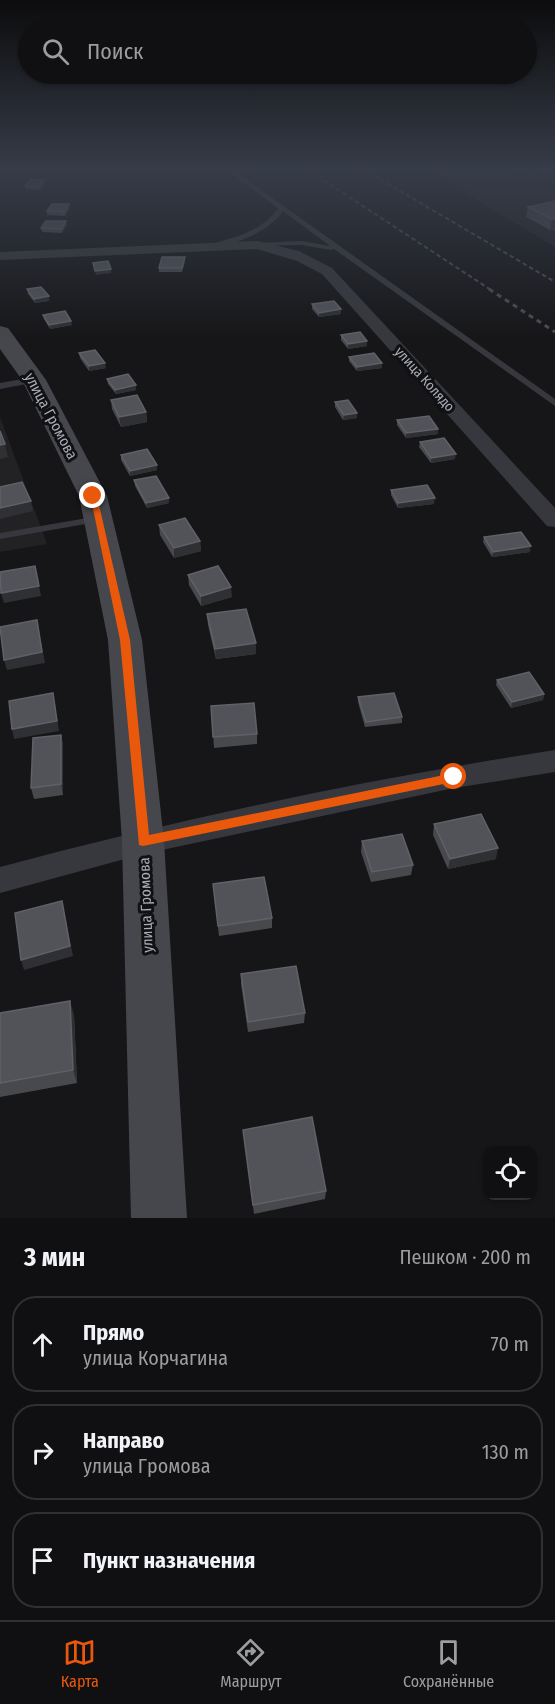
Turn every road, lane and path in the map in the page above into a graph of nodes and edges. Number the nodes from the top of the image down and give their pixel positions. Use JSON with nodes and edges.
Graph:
{"nodes":[{"id":1,"x":268,"y":225,"type":"edge"},
{"id":2,"x":303,"y":225,"type":"edge"},
{"id":3,"x":257,"y":245,"type":"junction"},
{"id":4,"x":210,"y":246,"type":"junction"},
{"id":5,"x":336,"y":249,"type":"junction"},
{"id":6,"x":0,"y":256,"type":"edge"},
{"id":7,"x":0,"y":333,"type":"edge"},
{"id":8,"x":17,"y":383,"type":"edge"},
{"id":9,"x":555,"y":404,"type":"edge"},
{"id":10,"x":99,"y":519,"type":"junction"},
{"id":11,"x":555,"y":521,"type":"edge"},
{"id":12,"x":0,"y":536,"type":"edge"},
{"id":13,"x":555,"y":761,"type":"edge"},
{"id":14,"x":143,"y":841,"type":"junction"},
{"id":15,"x":0,"y":880,"type":"edge"},
{"id":16,"x":159,"y":1218,"type":"edge"}],
"edges":[{"from":1,"to":4,"type":"lane"},
{"from":2,"to":5,"type":"lane"},
{"from":3,"to":4,"type":"street","name":"улица Колядо"},
{"from":3,"to":5,"type":"lane"},
{"from":3,"to":11,"type":"street","name":"улица Колядо"},
{"from":4,"to":6,"type":"street","name":"улица Колядо"},
{"from":5,"to":9,"type":"lane"},
{"from":7,"to":8,"type":"street","name":"улица Громова"},
{"from":8,"to":10,"type":"street","name":"улица Громова"},
{"from":10,"to":12,"type":"lane"},
{"from":10,"to":14,"type":"street","name":"улица Громова"},
{"from":13,"to":14,"type":"street"},
{"from":14,"to":15,"type":"street"},
{"from":14,"to":16,"type":"street","name":"улица Громова"}]}
